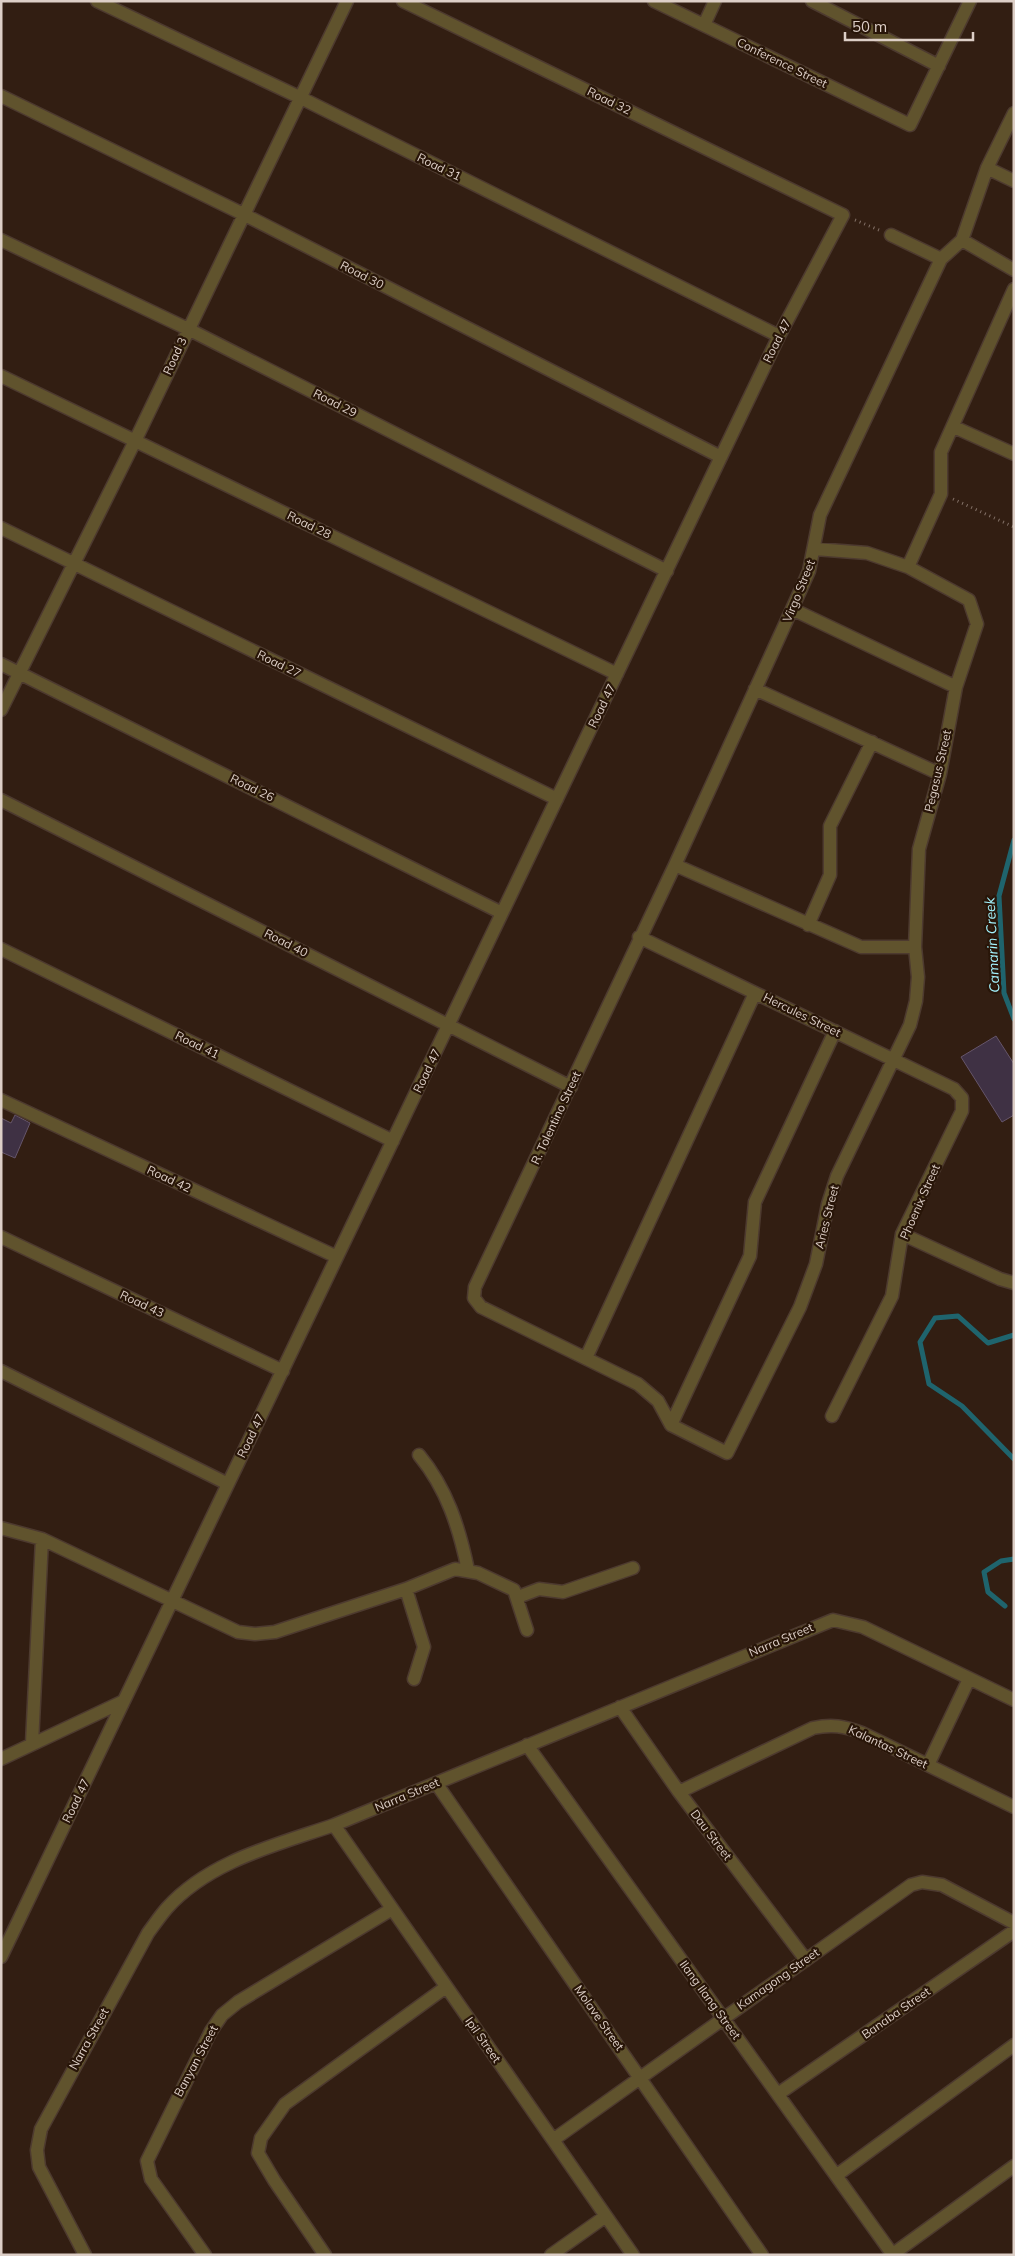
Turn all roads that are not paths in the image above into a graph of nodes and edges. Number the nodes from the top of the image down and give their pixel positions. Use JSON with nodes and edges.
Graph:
{"nodes":[{"id":1,"x":97,"y":1,"type":"edge"},
{"id":2,"x":347,"y":1,"type":"edge"},
{"id":3,"x":403,"y":1,"type":"edge"},
{"id":4,"x":654,"y":1,"type":"edge"},
{"id":5,"x":715,"y":1,"type":"edge"},
{"id":6,"x":812,"y":1,"type":"edge"},
{"id":7,"x":969,"y":2,"type":"edge"},
{"id":8,"x":704,"y":25,"type":"junction"},
{"id":9,"x":939,"y":66,"type":"junction"},
{"id":10,"x":1,"y":96,"type":"edge"},
{"id":11,"x":299,"y":97,"type":"junction"},
{"id":12,"x":1014,"y":112,"type":"edge"},
{"id":13,"x":987,"y":168,"type":"junction"},
{"id":14,"x":1014,"y":181,"type":"edge"},
{"id":15,"x":243,"y":214,"type":"junction"},
{"id":16,"x":843,"y":215,"type":"joint"},
{"id":17,"x":891,"y":235,"type":"road end"},
{"id":18,"x":1,"y":240,"type":"edge"},
{"id":19,"x":962,"y":240,"type":"junction"},
{"id":20,"x":941,"y":260,"type":"junction"},
{"id":21,"x":1014,"y":270,"type":"edge"},
{"id":22,"x":1014,"y":289,"type":"edge"},
{"id":23,"x":188,"y":329,"type":"junction"},
{"id":24,"x":779,"y":336,"type":"junction"},
{"id":25,"x":1,"y":376,"type":"edge"},
{"id":26,"x":954,"y":427,"type":"junction"},
{"id":27,"x":135,"y":441,"type":"junction"},
{"id":28,"x":1014,"y":454,"type":"edge"},
{"id":29,"x":721,"y":457,"type":"junction"},
{"id":30,"x":1,"y":528,"type":"edge"},
{"id":31,"x":815,"y":549,"type":"junction"},
{"id":32,"x":73,"y":563,"type":"junction"},
{"id":33,"x":908,"y":567,"type":"junction"},
{"id":34,"x":666,"y":571,"type":"junction"},
{"id":35,"x":792,"y":609,"type":"junction"},
{"id":36,"x":1,"y":664,"type":"edge"},
{"id":37,"x":20,"y":673,"type":"junction"},
{"id":38,"x":617,"y":674,"type":"junction"},
{"id":39,"x":956,"y":687,"type":"junction"},
{"id":40,"x":755,"y":689,"type":"junction"},
{"id":41,"x":1,"y":710,"type":"edge"},
{"id":42,"x":872,"y":742,"type":"junction"},
{"id":43,"x":940,"y":774,"type":"junction"},
{"id":44,"x":557,"y":799,"type":"junction"},
{"id":45,"x":1,"y":800,"type":"edge"},
{"id":46,"x":675,"y":865,"type":"junction"},
{"id":47,"x":502,"y":913,"type":"junction"},
{"id":48,"x":808,"y":925,"type":"junction"},
{"id":49,"x":639,"y":937,"type":"junction"},
{"id":50,"x":915,"y":948,"type":"junction"},
{"id":51,"x":1,"y":949,"type":"edge"},
{"id":52,"x":755,"y":993,"type":"junction"},
{"id":53,"x":449,"y":1025,"type":"junction"},
{"id":54,"x":835,"y":1031,"type":"junction"},
{"id":55,"x":894,"y":1059,"type":"junction"},
{"id":56,"x":571,"y":1087,"type":"junction"},
{"id":57,"x":962,"y":1098,"type":"joint"},
{"id":58,"x":1,"y":1100,"type":"edge"},
{"id":59,"x":393,"y":1141,"type":"junction"},
{"id":60,"x":902,"y":1234,"type":"junction"},
{"id":61,"x":1,"y":1237,"type":"edge"},
{"id":62,"x":337,"y":1257,"type":"junction"},
{"id":63,"x":1014,"y":1283,"type":"edge"},
{"id":64,"x":586,"y":1358,"type":"junction"},
{"id":65,"x":1,"y":1371,"type":"edge"},
{"id":66,"x":283,"y":1371,"type":"junction"},
{"id":67,"x":832,"y":1416,"type":"dead end"},
{"id":68,"x":671,"y":1425,"type":"junction"},
{"id":69,"x":419,"y":1455,"type":"dead end"},
{"id":70,"x":228,"y":1484,"type":"junction"},
{"id":71,"x":1,"y":1528,"type":"edge"},
{"id":72,"x":42,"y":1539,"type":"junction"},
{"id":73,"x":633,"y":1568,"type":"dead end"},
{"id":74,"x":468,"y":1570,"type":"junction"},
{"id":75,"x":406,"y":1589,"type":"junction"},
{"id":76,"x":518,"y":1597,"type":"junction"},
{"id":77,"x":172,"y":1602,"type":"junction"},
{"id":78,"x":526,"y":1630,"type":"dead end"},
{"id":79,"x":969,"y":1678,"type":"junction"},
{"id":80,"x":414,"y":1679,"type":"dead end"},
{"id":81,"x":1014,"y":1700,"type":"edge"},
{"id":82,"x":124,"y":1701,"type":"junction"},
{"id":83,"x":620,"y":1707,"type":"junction"},
{"id":84,"x":32,"y":1743,"type":"junction"},
{"id":85,"x":527,"y":1745,"type":"junction"},
{"id":86,"x":1,"y":1759,"type":"edge"},
{"id":87,"x":928,"y":1765,"type":"junction"},
{"id":88,"x":436,"y":1783,"type":"junction"},
{"id":89,"x":679,"y":1792,"type":"junction"},
{"id":90,"x":1014,"y":1807,"type":"edge"},
{"id":91,"x":334,"y":1825,"type":"junction"},
{"id":92,"x":392,"y":1909,"type":"junction"},
{"id":93,"x":1014,"y":1923,"type":"edge"},
{"id":94,"x":1014,"y":1931,"type":"edge"},
{"id":95,"x":1,"y":1957,"type":"edge"},
{"id":96,"x":806,"y":1960,"type":"junction"},
{"id":97,"x":446,"y":1987,"type":"junction"},
{"id":98,"x":724,"y":2018,"type":"junction"},
{"id":99,"x":1014,"y":2046,"type":"edge"},
{"id":100,"x":641,"y":2079,"type":"junction"},
{"id":101,"x":778,"y":2094,"type":"junction"},
{"id":102,"x":553,"y":2140,"type":"junction"},
{"id":103,"x":1014,"y":2166,"type":"edge"},
{"id":104,"x":836,"y":2175,"type":"junction"},
{"id":105,"x":606,"y":2216,"type":"junction"},
{"id":106,"x":893,"y":2254,"type":"edge"},
{"id":107,"x":85,"y":2255,"type":"edge"},
{"id":108,"x":205,"y":2255,"type":"edge"},
{"id":109,"x":325,"y":2255,"type":"edge"},
{"id":110,"x":551,"y":2255,"type":"edge"},
{"id":111,"x":633,"y":2255,"type":"edge"},
{"id":112,"x":762,"y":2255,"type":"edge"}],
"edges":[{"from":1,"to":11,"type":"street","name":"Road 31"},
{"from":2,"to":11,"type":"street","name":"Road 3"},
{"from":3,"to":16,"type":"street","name":"Road 32"},
{"from":4,"to":8,"type":"street","name":"Conference Street"},
{"from":5,"to":8,"type":"street"},
{"from":6,"to":9,"type":"street"},
{"from":7,"to":9,"type":"street"},
{"from":8,"to":9,"type":"street","name":"Conference Street"},
{"from":10,"to":15,"type":"street","name":"Road 30"},
{"from":11,"to":15,"type":"street","name":"Road 3"},
{"from":11,"to":24,"type":"street","name":"Road 31"},
{"from":12,"to":13,"type":"street"},
{"from":13,"to":14,"type":"street"},
{"from":13,"to":19,"type":"street"},
{"from":15,"to":23,"type":"street","name":"Road 3"},
{"from":15,"to":29,"type":"street","name":"Road 30"},
{"from":16,"to":24,"type":"street","name":"Road 47"},
{"from":17,"to":20,"type":"street"},
{"from":18,"to":23,"type":"street","name":"Road 29"},
{"from":19,"to":20,"type":"street","name":"Virgo Street"},
{"from":19,"to":21,"type":"street"},
{"from":20,"to":31,"type":"street","name":"Virgo Street"},
{"from":22,"to":26,"type":"street"},
{"from":23,"to":27,"type":"street","name":"Road 3"},
{"from":23,"to":34,"type":"street","name":"Road 29"},
{"from":24,"to":29,"type":"street","name":"Road 47"},
{"from":25,"to":27,"type":"street","name":"Road 28"},
{"from":26,"to":28,"type":"street"},
{"from":26,"to":33,"type":"street"},
{"from":27,"to":32,"type":"street","name":"Road 3"},
{"from":27,"to":38,"type":"street","name":"Road 28"},
{"from":29,"to":34,"type":"street","name":"Road 47"},
{"from":30,"to":32,"type":"street","name":"Road 27"},
{"from":31,"to":33,"type":"street"},
{"from":31,"to":35,"type":"street","name":"Virgo Street"},
{"from":32,"to":37,"type":"street","name":"Road 3"},
{"from":32,"to":44,"type":"street","name":"Road 27"},
{"from":33,"to":39,"type":"street","name":"Pegasus Street"},
{"from":34,"to":38,"type":"street","name":"Road 47"},
{"from":35,"to":39,"type":"street"},
{"from":35,"to":40,"type":"street","name":"Virgo Street"},
{"from":36,"to":37,"type":"street","name":"Road 26"},
{"from":37,"to":41,"type":"street","name":"Road 3"},
{"from":37,"to":47,"type":"street","name":"Road 26"},
{"from":38,"to":44,"type":"street","name":"Road 47"},
{"from":39,"to":43,"type":"street","name":"Pegasus Street"},
{"from":40,"to":42,"type":"street"},
{"from":40,"to":46,"type":"street","name":"Virgo Street"},
{"from":42,"to":43,"type":"street"},
{"from":42,"to":48,"type":"street"},
{"from":43,"to":50,"type":"street","name":"Pegasus Street"},
{"from":44,"to":47,"type":"street","name":"Road 47"},
{"from":45,"to":53,"type":"street","name":"Road 40"},
{"from":46,"to":48,"type":"street"},
{"from":46,"to":49,"type":"street","name":"Virgo Street"},
{"from":47,"to":53,"type":"street","name":"Road 47"},
{"from":48,"to":50,"type":"street"},
{"from":49,"to":52,"type":"street","name":"Hercules Street"},
{"from":49,"to":56,"type":"street","name":"R. Tolentino Street"},
{"from":50,"to":55,"type":"street","name":"Aries Street"},
{"from":51,"to":59,"type":"street","name":"Road 41"},
{"from":52,"to":54,"type":"street","name":"Hercules Street"},
{"from":52,"to":64,"type":"street"},
{"from":53,"to":56,"type":"street","name":"Road 40"},
{"from":53,"to":59,"type":"street","name":"Road 47"},
{"from":54,"to":55,"type":"street","name":"Hercules Street"},
{"from":54,"to":68,"type":"street"},
{"from":55,"to":57,"type":"street","name":"Hercules Street"},
{"from":55,"to":68,"type":"street","name":"Aries Street"},
{"from":56,"to":64,"type":"street","name":"R. Tolentino Street"},
{"from":57,"to":60,"type":"street","name":"Phoenix Street"},
{"from":58,"to":62,"type":"street","name":"Road 42"},
{"from":59,"to":62,"type":"street","name":"Road 47"},
{"from":60,"to":63,"type":"street"},
{"from":60,"to":67,"type":"street","name":"Phoenix Street"},
{"from":61,"to":66,"type":"street","name":"Road 43"},
{"from":62,"to":66,"type":"street","name":"Road 47"},
{"from":64,"to":68,"type":"street"},
{"from":65,"to":70,"type":"street"},
{"from":66,"to":70,"type":"street","name":"Road 47"},
{"from":69,"to":74,"type":"street"},
{"from":70,"to":77,"type":"street","name":"Road 47"},
{"from":71,"to":72,"type":"street"},
{"from":72,"to":77,"type":"street"},
{"from":72,"to":84,"type":"street"},
{"from":73,"to":76,"type":"street"},
{"from":74,"to":75,"type":"street"},
{"from":74,"to":76,"type":"street"},
{"from":75,"to":77,"type":"street"},
{"from":75,"to":80,"type":"street"},
{"from":76,"to":78,"type":"street"},
{"from":77,"to":82,"type":"street","name":"Road 47"},
{"from":79,"to":81,"type":"street","name":"Narra Street"},
{"from":79,"to":83,"type":"street","name":"Narra Street"},
{"from":79,"to":87,"type":"street"},
{"from":82,"to":84,"type":"street"},
{"from":82,"to":95,"type":"street","name":"Road 47"},
{"from":83,"to":85,"type":"street","name":"Narra Street"},
{"from":83,"to":89,"type":"street","name":"Dau Street"},
{"from":84,"to":86,"type":"street"},
{"from":85,"to":88,"type":"street","name":"Narra Street"},
{"from":85,"to":98,"type":"street","name":"Ilang Ilang Street"},
{"from":87,"to":89,"type":"street","name":"Kalantas Street"},
{"from":87,"to":90,"type":"street","name":"Kalantas Street"},
{"from":88,"to":91,"type":"street","name":"Narra Street"},
{"from":88,"to":100,"type":"street","name":"Molave Street"},
{"from":89,"to":96,"type":"street","name":"Dau Street"},
{"from":91,"to":92,"type":"street","name":"Ipil Street"},
{"from":91,"to":107,"type":"street","name":"Narra Street"},
{"from":92,"to":97,"type":"street","name":"Ipil Street"},
{"from":92,"to":108,"type":"street","name":"Banyan Street"},
{"from":93,"to":96,"type":"street","name":"Kamagong Street"},
{"from":94,"to":101,"type":"street","name":"Banaba Street"},
{"from":96,"to":98,"type":"street","name":"Kamagong Street"},
{"from":97,"to":102,"type":"street","name":"Ipil Street"},
{"from":97,"to":109,"type":"street"},
{"from":98,"to":100,"type":"street","name":"Kamagong Street"},
{"from":98,"to":101,"type":"street","name":"Ilang Ilang Street"},
{"from":99,"to":104,"type":"street"},
{"from":100,"to":102,"type":"street","name":"Kamagong Street"},
{"from":100,"to":112,"type":"street","name":"Molave Street"},
{"from":101,"to":104,"type":"street","name":"Ilang Ilang Street"},
{"from":102,"to":105,"type":"street","name":"Ipil Street"},
{"from":103,"to":106,"type":"street"},
{"from":104,"to":106,"type":"street","name":"Ilang Ilang Street"},
{"from":105,"to":110,"type":"street"},
{"from":105,"to":111,"type":"street","name":"Ipil Street"}]}
